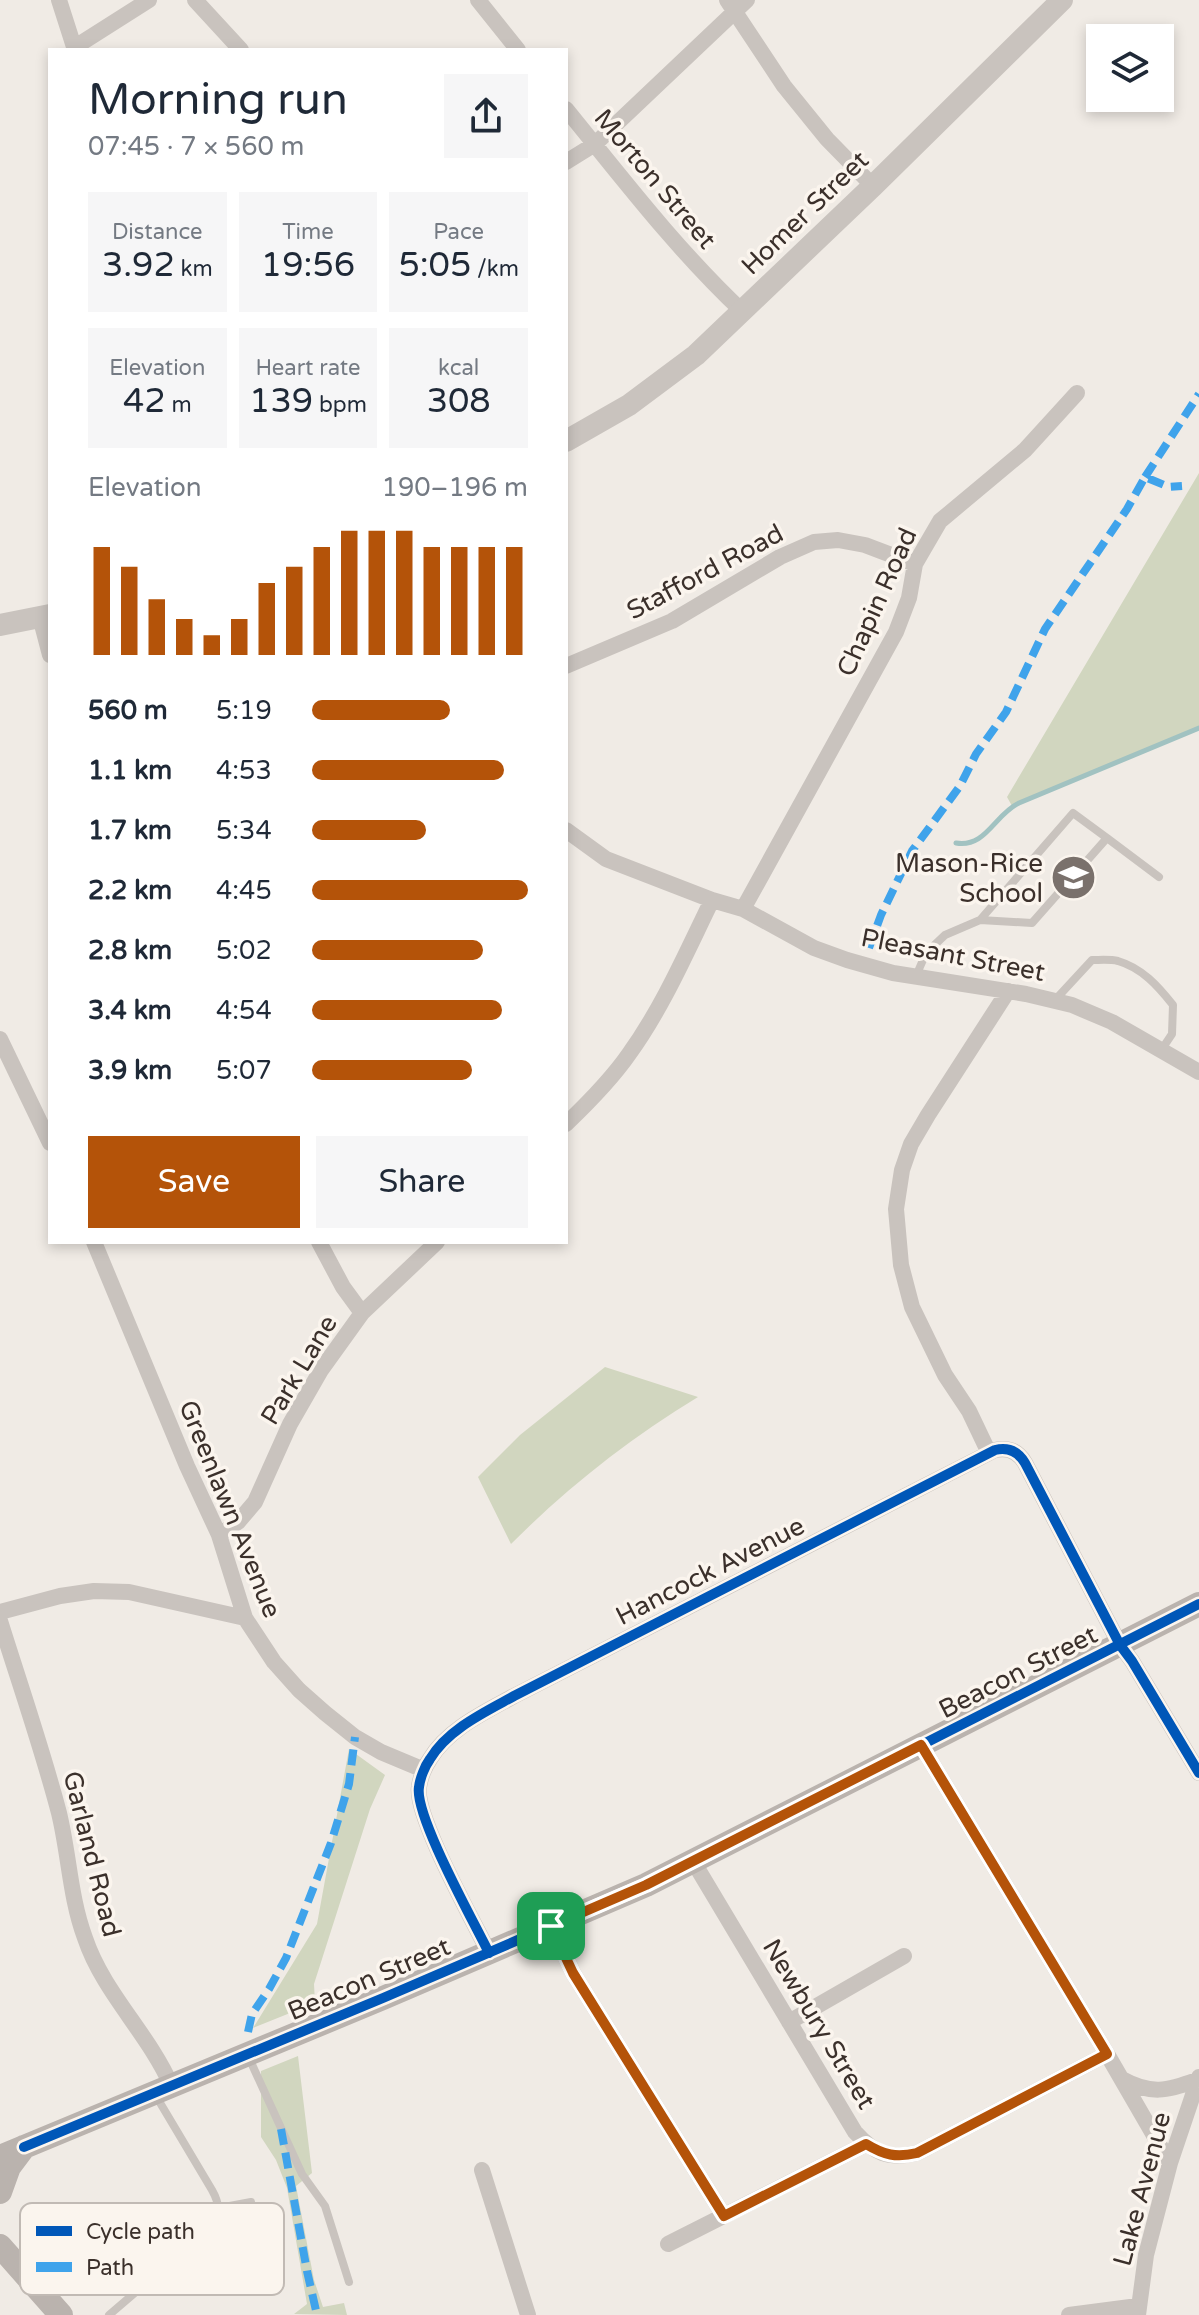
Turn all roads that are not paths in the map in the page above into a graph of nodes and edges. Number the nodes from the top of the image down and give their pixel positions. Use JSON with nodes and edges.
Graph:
{"nodes":[{"id":1,"x":59,"y":0,"type":"edge"},
{"id":2,"x":149,"y":0,"type":"edge"},
{"id":3,"x":195,"y":0,"type":"edge"},
{"id":4,"x":478,"y":0,"type":"edge"},
{"id":5,"x":1062,"y":0,"type":"edge"},
{"id":6,"x":736,"y":4,"type":"edge"},
{"id":7,"x":75,"y":48,"type":"edge"},
{"id":8,"x":77,"y":48,"type":"edge"},
{"id":9,"x":239,"y":48,"type":"edge"},
{"id":10,"x":516,"y":48,"type":"edge"},
{"id":11,"x":568,"y":111,"type":"edge"},
{"id":12,"x":595,"y":144,"type":"junction"},
{"id":13,"x":568,"y":161,"type":"edge"},
{"id":14,"x":873,"y":186,"type":"junction"},
{"id":15,"x":743,"y":312,"type":"junction"},
{"id":16,"x":1077,"y":393,"type":"dead end"},
{"id":17,"x":568,"y":440,"type":"edge"},
{"id":18,"x":915,"y":564,"type":"junction"},
{"id":19,"x":45,"y":616,"type":"edge"},
{"id":20,"x":0,"y":625,"type":"edge"},
{"id":21,"x":48,"y":639,"type":"edge"},
{"id":22,"x":568,"y":665,"type":"edge"},
{"id":23,"x":568,"y":831,"type":"edge"},
{"id":24,"x":1107,"y":838,"type":"junction"},
{"id":25,"x":1159,"y":877,"type":"dead end"},
{"id":26,"x":712,"y":900,"type":"junction"},
{"id":27,"x":743,"y":909,"type":"junction"},
{"id":28,"x":980,"y":920,"type":"junction"},
{"id":29,"x":916,"y":977,"type":"junction"},
{"id":30,"x":1008,"y":991,"type":"junction"},
{"id":31,"x":1055,"y":1000,"type":"junction"},
{"id":32,"x":0,"y":1039,"type":"edge"},
{"id":33,"x":1162,"y":1049,"type":"junction"},
{"id":34,"x":1199,"y":1072,"type":"edge"},
{"id":35,"x":574,"y":1106,"type":"edge"},
{"id":36,"x":48,"y":1139,"type":"edge"},
{"id":37,"x":95,"y":1244,"type":"edge"},
{"id":38,"x":320,"y":1244,"type":"edge"},
{"id":39,"x":435,"y":1244,"type":"edge"},
{"id":40,"x":362,"y":1313,"type":"junction"},
{"id":41,"x":989,"y":1453,"type":"junction"},
{"id":42,"x":219,"y":1535,"type":"junction"},
{"id":43,"x":1199,"y":1604,"type":"edge"},
{"id":44,"x":0,"y":1612,"type":"edge"},
{"id":45,"x":245,"y":1618,"type":"junction"},
{"id":46,"x":0,"y":1621,"type":"edge"},
{"id":47,"x":1120,"y":1645,"type":"junction"},
{"id":48,"x":921,"y":1745,"type":"junction"},
{"id":49,"x":424,"y":1770,"type":"junction"},
{"id":50,"x":1199,"y":1773,"type":"edge"},
{"id":51,"x":693,"y":1861,"type":"junction"},
{"id":52,"x":551,"y":1926,"type":"junction"},
{"id":53,"x":489,"y":1953,"type":"junction"},
{"id":54,"x":904,"y":1956,"type":"dead end"},
{"id":55,"x":789,"y":2022,"type":"junction"},
{"id":56,"x":247,"y":2054,"type":"junction"},
{"id":57,"x":1107,"y":2054,"type":"junction"},
{"id":58,"x":1121,"y":2078,"type":"junction"},
{"id":59,"x":1198,"y":2079,"type":"edge"},
{"id":60,"x":162,"y":2088,"type":"junction"},
{"id":61,"x":866,"y":2144,"type":"junction"},
{"id":62,"x":12,"y":2146,"type":"edge"},
{"id":63,"x":0,"y":2157,"type":"edge"},
{"id":64,"x":1170,"y":2163,"type":"junction"},
{"id":65,"x":482,"y":2170,"type":"dead end"},
{"id":66,"x":0,"y":2192,"type":"edge"},
{"id":67,"x":217,"y":2203,"type":"edge"},
{"id":68,"x":724,"y":2216,"type":"junction"},
{"id":69,"x":668,"y":2244,"type":"dead end"},
{"id":70,"x":1,"y":2246,"type":"edge"},
{"id":71,"x":20,"y":2268,"type":"edge"},
{"id":72,"x":349,"y":2282,"type":"dead end"},
{"id":73,"x":44,"y":2295,"type":"edge"},
{"id":74,"x":132,"y":2295,"type":"edge"},
{"id":75,"x":1138,"y":2311,"type":"edge"},
{"id":76,"x":61,"y":2315,"type":"edge"},
{"id":77,"x":109,"y":2315,"type":"edge"},
{"id":78,"x":528,"y":2315,"type":"edge"},
{"id":79,"x":1069,"y":2315,"type":"edge"}],
"edges":[{"from":1,"to":7,"type":"street"},
{"from":2,"to":8,"type":"street"},
{"from":3,"to":9,"type":"street"},
{"from":4,"to":10,"type":"street"},
{"from":5,"to":14,"type":"street","name":"Homer Street"},
{"from":6,"to":12,"type":"street"},
{"from":6,"to":14,"type":"street"},
{"from":11,"to":12,"type":"street","name":"Morton Street"},
{"from":12,"to":13,"type":"street"},
{"from":12,"to":15,"type":"street","name":"Morton Street"},
{"from":14,"to":15,"type":"street","name":"Homer Street"},
{"from":15,"to":17,"type":"street","name":"Homer Street"},
{"from":16,"to":18,"type":"street","name":"Chapin Road"},
{"from":18,"to":22,"type":"street","name":"Stafford Road"},
{"from":18,"to":27,"type":"street","name":"Chapin Road"},
{"from":19,"to":20,"type":"street"},
{"from":19,"to":21,"type":"street"},
{"from":23,"to":26,"type":"street","name":"Pleasant Street"},
{"from":24,"to":25,"type":"lane"},
{"from":24,"to":28,"type":"lane"},
{"from":24,"to":28,"type":"lane"},
{"from":26,"to":27,"type":"street","name":"Pleasant Street"},
{"from":26,"to":35,"type":"street"},
{"from":27,"to":29,"type":"street","name":"Pleasant Street"},
{"from":28,"to":29,"type":"lane"},
{"from":29,"to":30,"type":"street","name":"Pleasant Street"},
{"from":30,"to":31,"type":"street","name":"Pleasant Street"},
{"from":30,"to":41,"type":"street"},
{"from":31,"to":33,"type":"street","name":"Pleasant Street"},
{"from":31,"to":33,"type":"lane"},
{"from":32,"to":36,"type":"street"},
{"from":33,"to":34,"type":"street","name":"Pleasant Street"},
{"from":37,"to":42,"type":"street","name":"Greenlawn Avenue"},
{"from":38,"to":40,"type":"street"},
{"from":39,"to":40,"type":"street","name":"Park Lane"},
{"from":40,"to":42,"type":"street","name":"Park Lane"},
{"from":41,"to":47,"type":"street"},
{"from":41,"to":49,"type":"street","name":"Hancock Avenue"},
{"from":42,"to":45,"type":"street","name":"Greenlawn Avenue"},
{"from":43,"to":47,"type":"main road","name":"Beacon Street"},
{"from":44,"to":45,"type":"street"},
{"from":45,"to":49,"type":"street","name":"Greenlawn Avenue"},
{"from":46,"to":60,"type":"street","name":"Garland Road"},
{"from":47,"to":48,"type":"main road","name":"Beacon Street"},
{"from":47,"to":50,"type":"street"},
{"from":48,"to":51,"type":"main road","name":"Beacon Street"},
{"from":48,"to":57,"type":"street"},
{"from":49,"to":53,"type":"street"},
{"from":51,"to":52,"type":"main road","name":"Beacon Street"},
{"from":51,"to":55,"type":"street","name":"Newbury Street"},
{"from":52,"to":53,"type":"main road","name":"Beacon Street"},
{"from":52,"to":68,"type":"street"},
{"from":53,"to":56,"type":"main road","name":"Beacon Street"},
{"from":54,"to":55,"type":"street"},
{"from":55,"to":61,"type":"street","name":"Newbury Street"},
{"from":56,"to":60,"type":"main road","name":"Beacon Street"},
{"from":56,"to":72,"type":"lane"},
{"from":57,"to":58,"type":"street"},
{"from":57,"to":61,"type":"street","name":"Newbury Street"},
{"from":58,"to":59,"type":"street"},
{"from":58,"to":64,"type":"street"},
{"from":59,"to":64,"type":"street","name":"Lake Avenue"},
{"from":60,"to":62,"type":"main road","name":"Beacon Street"},
{"from":60,"to":67,"type":"lane"},
{"from":61,"to":68,"type":"street"},
{"from":62,"to":63,"type":"main road","name":"Beacon Street"},
{"from":62,"to":66,"type":"main road"},
{"from":64,"to":75,"type":"street","name":"Lake Avenue"},
{"from":65,"to":78,"type":"street"},
{"from":68,"to":69,"type":"street"},
{"from":70,"to":71,"type":"main road"},
{"from":73,"to":76,"type":"main road"},
{"from":74,"to":77,"type":"lane"},
{"from":75,"to":79,"type":"street"}]}
